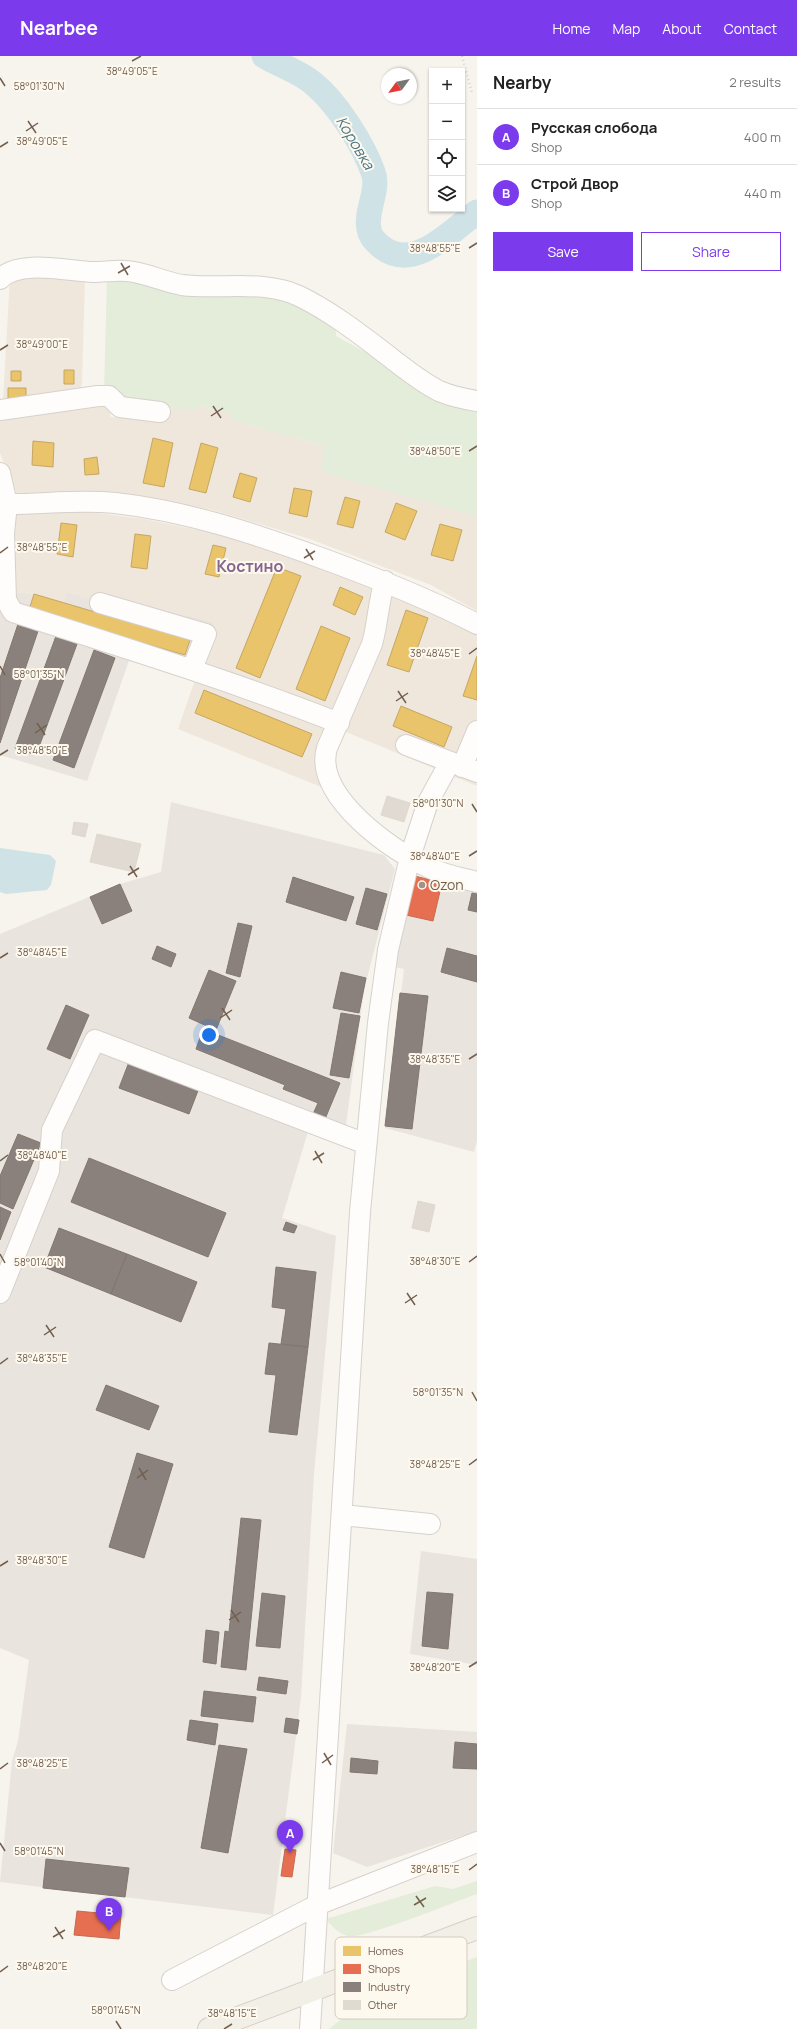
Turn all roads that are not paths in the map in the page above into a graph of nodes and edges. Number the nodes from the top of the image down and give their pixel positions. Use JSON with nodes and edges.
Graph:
{"nodes":[{"id":1,"x":0,"y":279,"type":"edge"},
{"id":2,"x":477,"y":401,"type":"edge"},
{"id":3,"x":0,"y":410,"type":"edge"},
{"id":4,"x":160,"y":412,"type":"dead end"},
{"id":5,"x":0,"y":474,"type":"edge"},
{"id":6,"x":3,"y":504,"type":"edge"},
{"id":7,"x":385,"y":581,"type":"junction"},
{"id":8,"x":100,"y":603,"type":"dead end"},
{"id":9,"x":477,"y":624,"type":"edge"},
{"id":10,"x":192,"y":669,"type":"junction"},
{"id":11,"x":339,"y":723,"type":"junction"},
{"id":12,"x":477,"y":731,"type":"edge"},
{"id":13,"x":406,"y":745,"type":"dead end"},
{"id":14,"x":463,"y":767,"type":"edge"},
{"id":15,"x":410,"y":857,"type":"junction"},
{"id":16,"x":477,"y":882,"type":"edge"},
{"id":17,"x":366,"y":1144,"type":"junction"},
{"id":18,"x":0,"y":1293,"type":"edge"},
{"id":19,"x":342,"y":1515,"type":"junction"},
{"id":20,"x":430,"y":1524,"type":"dead end"},
{"id":21,"x":477,"y":1842,"type":"edge"},
{"id":22,"x":317,"y":1905,"type":"junction"},
{"id":23,"x":477,"y":1928,"type":"edge"},
{"id":24,"x":453,"y":1937,"type":"edge"},
{"id":25,"x":172,"y":1980,"type":"dead end"},
{"id":26,"x":335,"y":1981,"type":"edge"},
{"id":27,"x":312,"y":1990,"type":"junction"},
{"id":28,"x":209,"y":2029,"type":"edge"},
{"id":29,"x":310,"y":2029,"type":"edge"}],
"edges":[{"from":1,"to":2,"type":"street"},
{"from":3,"to":4,"type":"street"},
{"from":5,"to":6,"type":"street"},
{"from":6,"to":7,"type":"street"},
{"from":6,"to":10,"type":"street"},
{"from":7,"to":9,"type":"street"},
{"from":7,"to":11,"type":"street"},
{"from":8,"to":10,"type":"street"},
{"from":10,"to":11,"type":"street"},
{"from":11,"to":15,"type":"street"},
{"from":12,"to":14,"type":"street"},
{"from":13,"to":14,"type":"street"},
{"from":14,"to":15,"type":"street"},
{"from":15,"to":16,"type":"street"},
{"from":15,"to":17,"type":"street"},
{"from":17,"to":18,"type":"street"},
{"from":17,"to":19,"type":"street"},
{"from":19,"to":20,"type":"street"},
{"from":19,"to":22,"type":"street"},
{"from":21,"to":22,"type":"street"},
{"from":22,"to":25,"type":"street"},
{"from":22,"to":27,"type":"street"},
{"from":23,"to":24,"type":"main road"},
{"from":26,"to":27,"type":"main road"},
{"from":27,"to":28,"type":"main road"},
{"from":27,"to":29,"type":"street"}]}
